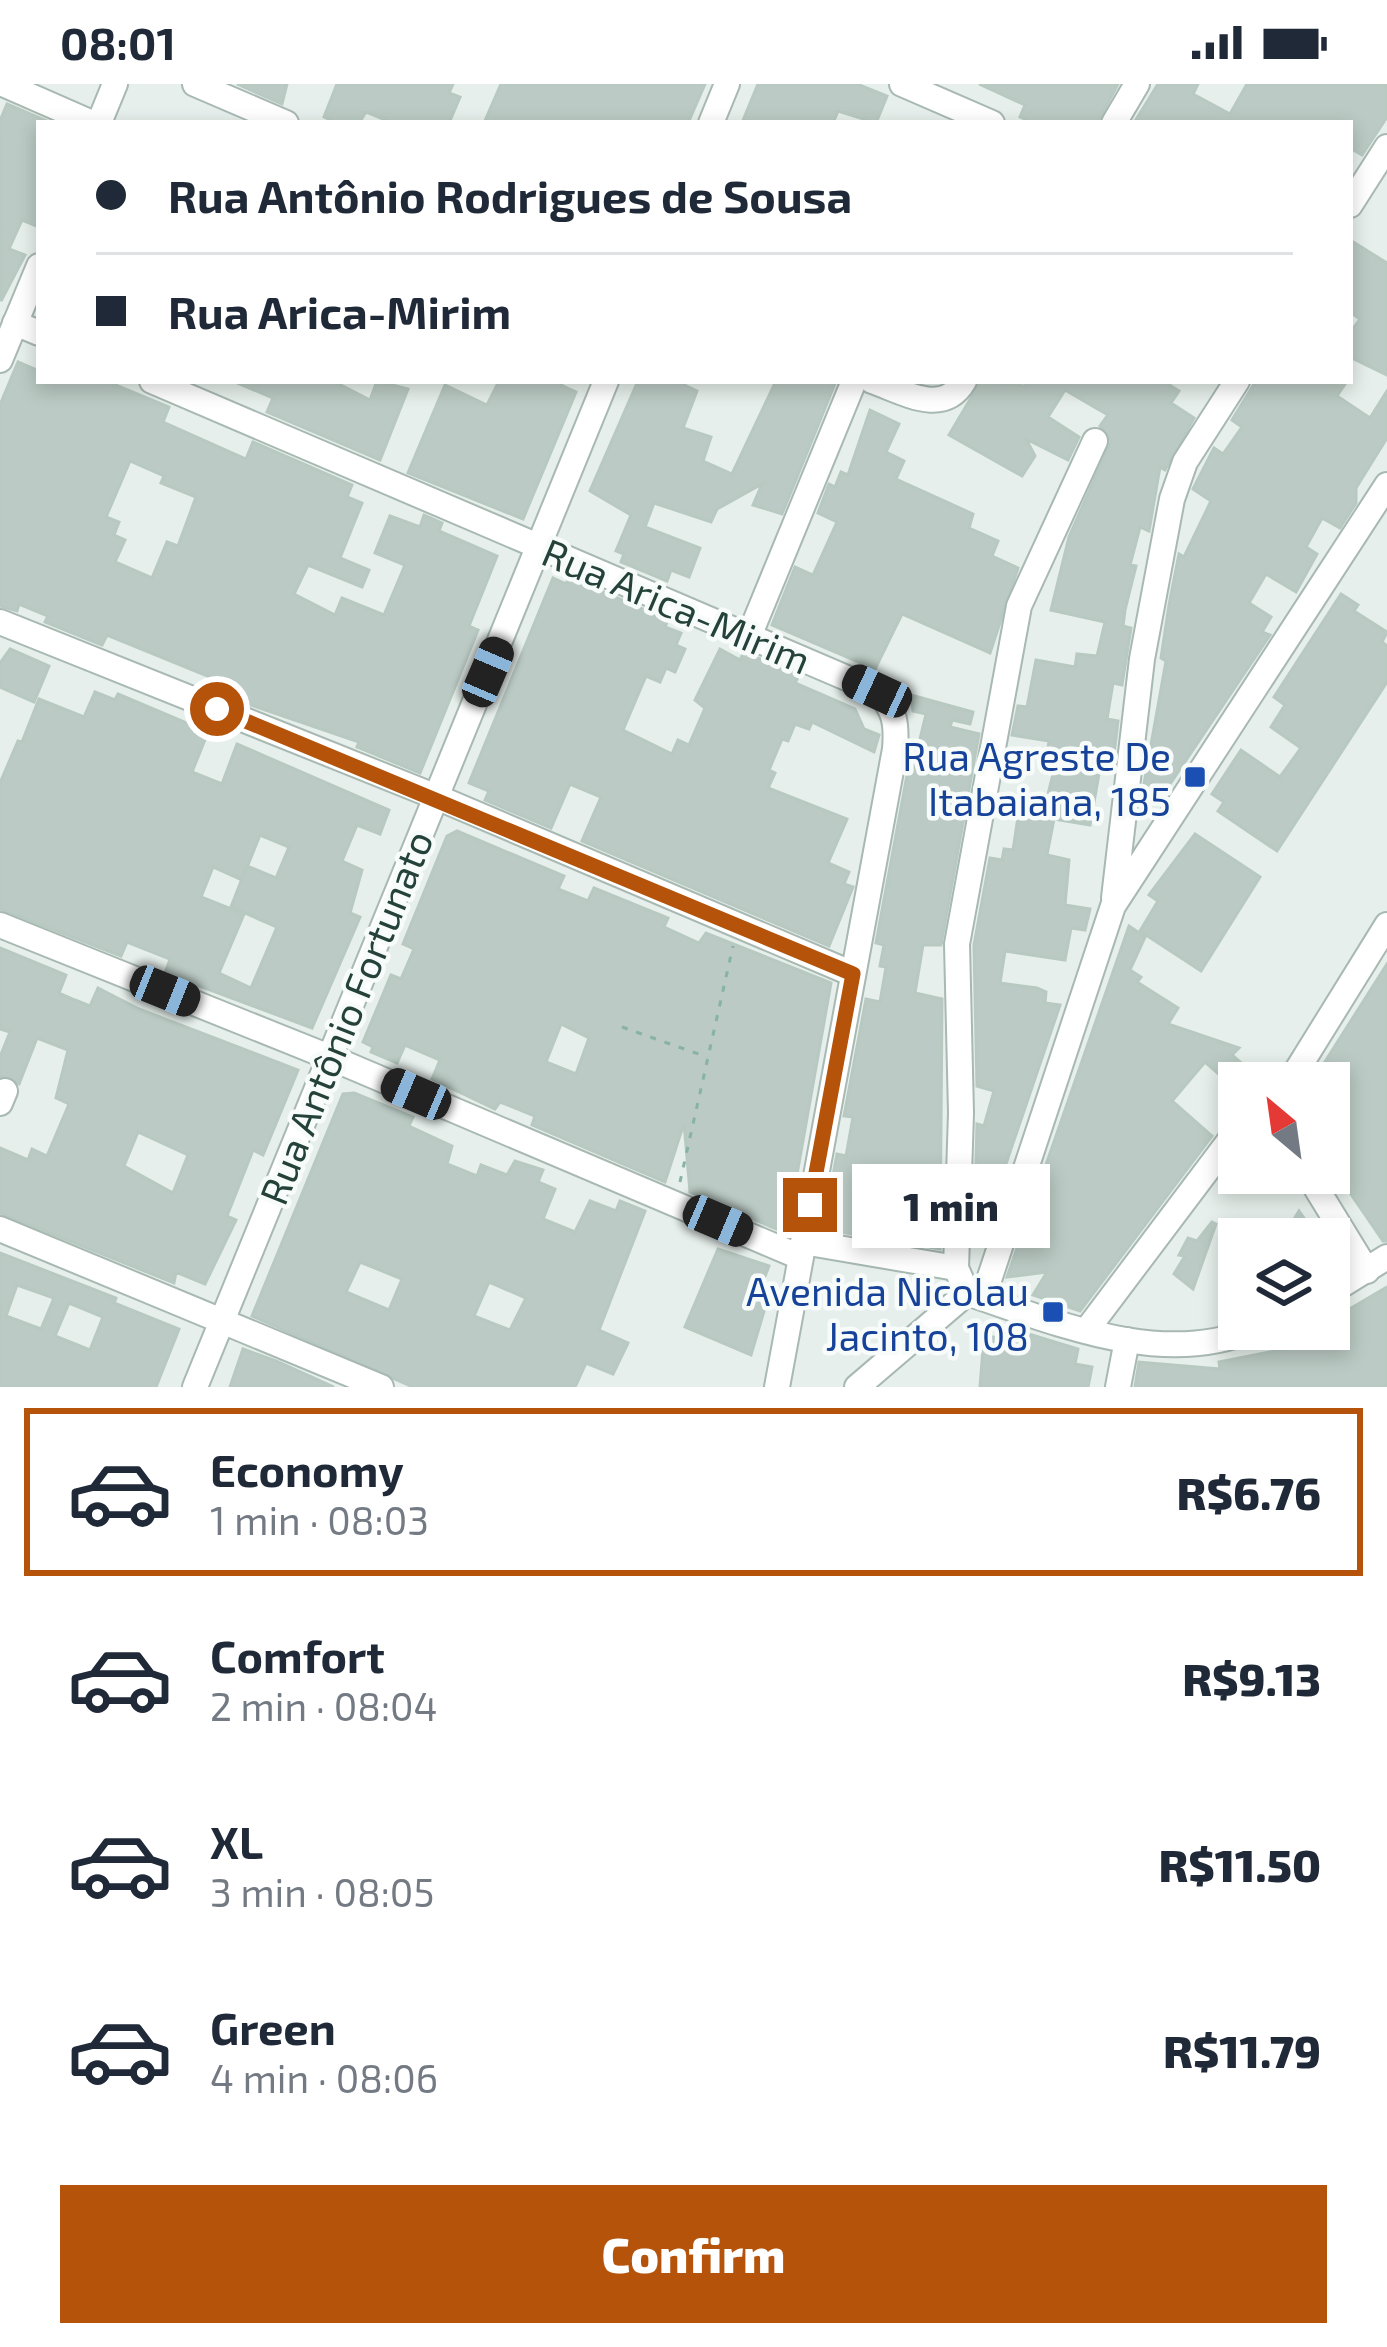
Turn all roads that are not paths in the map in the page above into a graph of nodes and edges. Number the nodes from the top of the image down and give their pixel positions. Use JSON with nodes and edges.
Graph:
{"nodes":[{"id":1,"x":3,"y":84,"type":"edge"},
{"id":2,"x":115,"y":84,"type":"edge"},
{"id":3,"x":195,"y":84,"type":"edge"},
{"id":4,"x":727,"y":84,"type":"edge"},
{"id":5,"x":902,"y":84,"type":"edge"},
{"id":6,"x":1137,"y":84,"type":"edge"},
{"id":7,"x":88,"y":120,"type":"edge"},
{"id":8,"x":97,"y":120,"type":"edge"},
{"id":9,"x":279,"y":120,"type":"edge"},
{"id":10,"x":712,"y":120,"type":"edge"},
{"id":11,"x":985,"y":120,"type":"edge"},
{"id":12,"x":1116,"y":120,"type":"edge"},
{"id":13,"x":1387,"y":147,"type":"edge"},
{"id":14,"x":1353,"y":200,"type":"edge"},
{"id":15,"x":36,"y":282,"type":"edge"},
{"id":16,"x":27,"y":328,"type":"edge"},
{"id":17,"x":0,"y":360,"type":"edge"},
{"id":18,"x":159,"y":384,"type":"edge"},
{"id":19,"x":606,"y":384,"type":"edge"},
{"id":20,"x":853,"y":384,"type":"edge"},
{"id":21,"x":881,"y":384,"type":"edge"},
{"id":22,"x":962,"y":384,"type":"edge"},
{"id":23,"x":1235,"y":384,"type":"edge"},
{"id":24,"x":1095,"y":441,"type":"dead end"},
{"id":25,"x":1387,"y":485,"type":"edge"},
{"id":26,"x":540,"y":547,"type":"junction"},
{"id":27,"x":0,"y":622,"type":"edge"},
{"id":28,"x":750,"y":634,"type":"junction"},
{"id":29,"x":434,"y":796,"type":"junction"},
{"id":30,"x":1113,"y":906,"type":"junction"},
{"id":31,"x":0,"y":925,"type":"edge"},
{"id":32,"x":1387,"y":925,"type":"edge"},
{"id":33,"x":853,"y":974,"type":"junction"},
{"id":34,"x":329,"y":1057,"type":"junction"},
{"id":35,"x":1301,"y":1062,"type":"edge"},
{"id":36,"x":1218,"y":1156,"type":"edge"},
{"id":37,"x":1322,"y":1194,"type":"edge"},
{"id":38,"x":0,"y":1229,"type":"edge"},
{"id":39,"x":802,"y":1249,"type":"junction"},
{"id":40,"x":1377,"y":1264,"type":"edge"},
{"id":41,"x":956,"y":1268,"type":"junction"},
{"id":42,"x":1350,"y":1280,"type":"edge"},
{"id":43,"x":975,"y":1295,"type":"junction"},
{"id":44,"x":222,"y":1320,"type":"junction"},
{"id":45,"x":1086,"y":1331,"type":"junction"},
{"id":46,"x":1218,"y":1336,"type":"edge"},
{"id":47,"x":1127,"y":1340,"type":"junction"},
{"id":48,"x":195,"y":1387,"type":"edge"},
{"id":49,"x":381,"y":1387,"type":"edge"},
{"id":50,"x":777,"y":1387,"type":"edge"},
{"id":51,"x":857,"y":1387,"type":"edge"},
{"id":52,"x":1118,"y":1387,"type":"edge"}],
"edges":[{"from":1,"to":7,"type":"street"},
{"from":2,"to":8,"type":"street"},
{"from":3,"to":9,"type":"street"},
{"from":4,"to":10,"type":"street"},
{"from":5,"to":11,"type":"street"},
{"from":6,"to":12,"type":"street"},
{"from":13,"to":14,"type":"street"},
{"from":15,"to":16,"type":"street"},
{"from":16,"to":17,"type":"street"},
{"from":18,"to":26,"type":"street","name":"Rua Arica-Mirim"},
{"from":19,"to":26,"type":"street","name":"Rua Antônio Fortunato"},
{"from":20,"to":28,"type":"street"},
{"from":21,"to":22,"type":"street"},
{"from":23,"to":30,"type":"street"},
{"from":24,"to":41,"type":"street"},
{"from":25,"to":30,"type":"street"},
{"from":26,"to":28,"type":"street","name":"Rua Arica-Mirim"},
{"from":26,"to":29,"type":"street","name":"Rua Antônio Fortunato"},
{"from":27,"to":29,"type":"street"},
{"from":28,"to":33,"type":"street","name":"Rua Arica-Mirim"},
{"from":29,"to":33,"type":"street"},
{"from":29,"to":34,"type":"street","name":"Rua Antônio Fortunato"},
{"from":30,"to":43,"type":"street"},
{"from":31,"to":34,"type":"street"},
{"from":32,"to":35,"type":"street"},
{"from":33,"to":39,"type":"street","name":"Rua Arica-Mirim"},
{"from":34,"to":39,"type":"street"},
{"from":34,"to":44,"type":"street","name":"Rua Antônio Fortunato"},
{"from":36,"to":45,"type":"street"},
{"from":37,"to":40,"type":"street"},
{"from":38,"to":44,"type":"street"},
{"from":39,"to":41,"type":"street"},
{"from":39,"to":50,"type":"street","name":"Rua Arica-Mirim"},
{"from":40,"to":42,"type":"street"},
{"from":41,"to":43,"type":"street"},
{"from":43,"to":45,"type":"street"},
{"from":43,"to":51,"type":"street"},
{"from":44,"to":48,"type":"street","name":"Rua Antônio Fortunato"},
{"from":44,"to":49,"type":"street"},
{"from":45,"to":47,"type":"street"},
{"from":46,"to":47,"type":"street"},
{"from":47,"to":52,"type":"street"}]}
